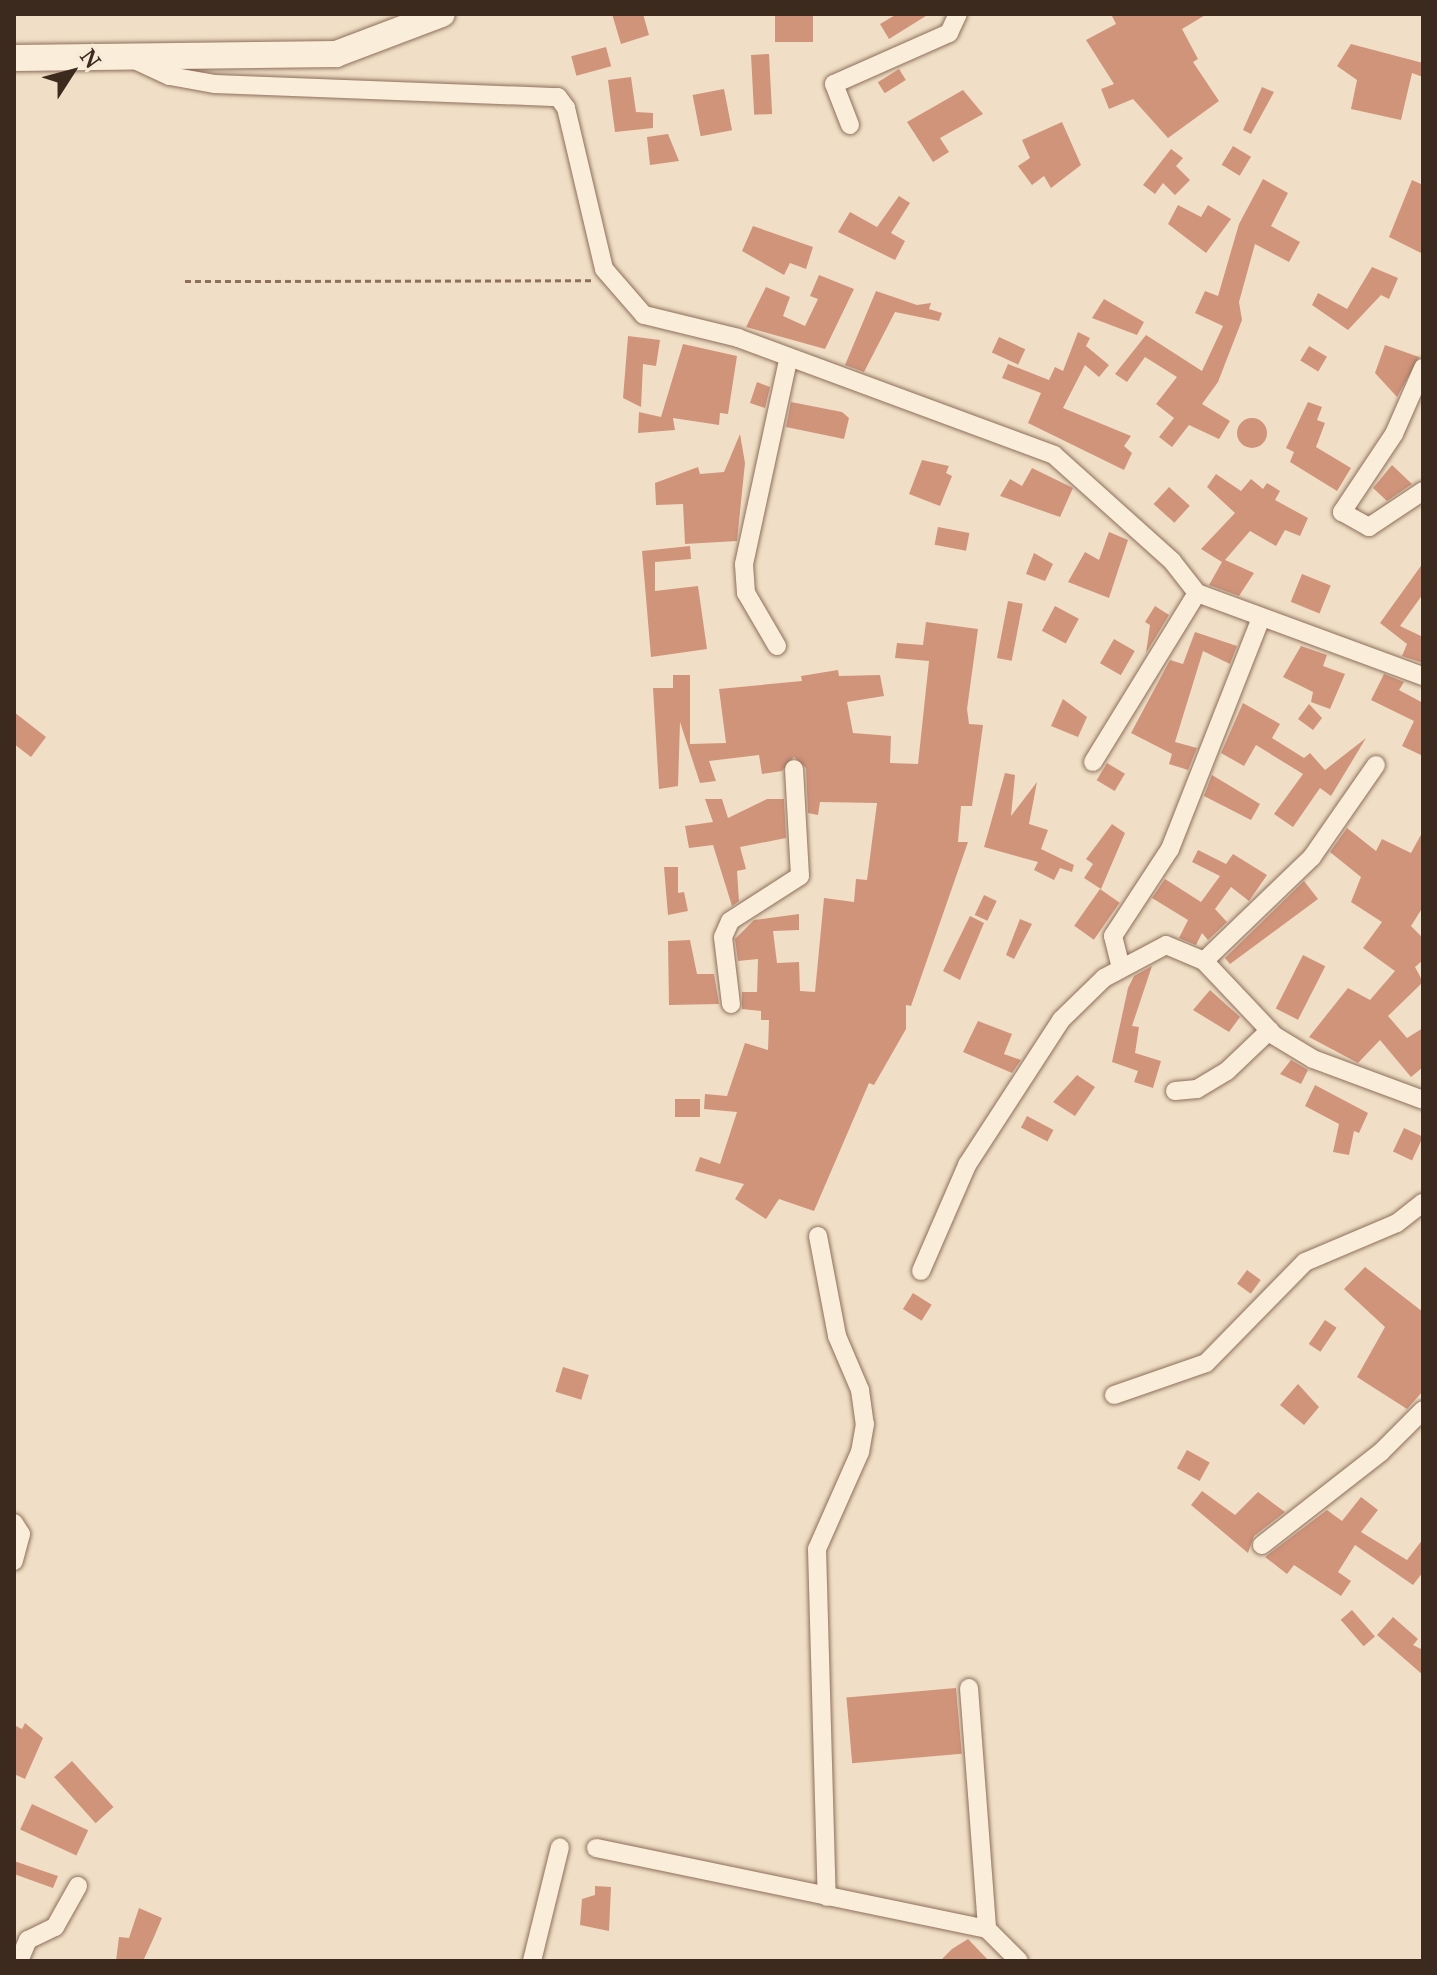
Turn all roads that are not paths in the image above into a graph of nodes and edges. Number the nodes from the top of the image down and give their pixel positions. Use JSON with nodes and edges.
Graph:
{"nodes":[{"id":1,"x":442,"y":14,"type":"edge"},
{"id":2,"x":958,"y":14,"type":"edge"},
{"id":3,"x":14,"y":58,"type":"edge"},
{"id":4,"x":133,"y":60,"type":"junction"},
{"id":5,"x":850,"y":125,"type":"dead end"},
{"id":6,"x":788,"y":360,"type":"junction"},
{"id":7,"x":1423,"y":368,"type":"edge"},
{"id":8,"x":1423,"y":491,"type":"edge"},
{"id":9,"x":1197,"y":593,"type":"junction"},
{"id":10,"x":1261,"y":618,"type":"junction"},
{"id":11,"x":777,"y":646,"type":"dead end"},
{"id":12,"x":1423,"y":676,"type":"edge"},
{"id":13,"x":1093,"y":762,"type":"dead end"},
{"id":14,"x":1376,"y":765,"type":"dead end"},
{"id":15,"x":794,"y":769,"type":"dead end"},
{"id":16,"x":1204,"y":961,"type":"junction"},
{"id":17,"x":1121,"y":968,"type":"junction"},
{"id":18,"x":731,"y":1004,"type":"dead end"},
{"id":19,"x":1270,"y":1030,"type":"junction"},
{"id":20,"x":1175,"y":1091,"type":"dead end"},
{"id":21,"x":1423,"y":1100,"type":"edge"},
{"id":22,"x":1423,"y":1203,"type":"edge"},
{"id":23,"x":818,"y":1236,"type":"dead end"},
{"id":24,"x":921,"y":1271,"type":"dead end"},
{"id":25,"x":1114,"y":1395,"type":"dead end"},
{"id":26,"x":1423,"y":1410,"type":"edge"},
{"id":27,"x":14,"y":1523,"type":"edge"},
{"id":28,"x":1262,"y":1545,"type":"dead end"},
{"id":29,"x":14,"y":1561,"type":"edge"},
{"id":30,"x":969,"y":1688,"type":"dead end"},
{"id":31,"x":560,"y":1847,"type":"dead end"},
{"id":32,"x":596,"y":1848,"type":"dead end"},
{"id":33,"x":78,"y":1886,"type":"dead end"},
{"id":34,"x":827,"y":1897,"type":"junction"},
{"id":35,"x":987,"y":1929,"type":"junction"},
{"id":36,"x":19,"y":1961,"type":"edge"},
{"id":37,"x":532,"y":1961,"type":"edge"},
{"id":38,"x":1019,"y":1961,"type":"edge"}],
"edges":[{"from":1,"to":4,"type":"street"},
{"from":2,"to":5,"type":"street"},
{"from":3,"to":4,"type":"street"},
{"from":4,"to":6,"type":"street"},
{"from":6,"to":9,"type":"street"},
{"from":6,"to":11,"type":"street"},
{"from":7,"to":8,"type":"street"},
{"from":9,"to":10,"type":"street"},
{"from":9,"to":13,"type":"street"},
{"from":10,"to":12,"type":"street"},
{"from":10,"to":17,"type":"street"},
{"from":14,"to":16,"type":"street"},
{"from":15,"to":18,"type":"street"},
{"from":16,"to":17,"type":"street"},
{"from":16,"to":19,"type":"street"},
{"from":17,"to":24,"type":"street"},
{"from":19,"to":20,"type":"street"},
{"from":19,"to":21,"type":"street"},
{"from":22,"to":25,"type":"street"},
{"from":23,"to":34,"type":"street"},
{"from":26,"to":28,"type":"street"},
{"from":27,"to":29,"type":"street"},
{"from":30,"to":35,"type":"street"},
{"from":31,"to":37,"type":"street"},
{"from":32,"to":34,"type":"street"},
{"from":33,"to":36,"type":"street"},
{"from":34,"to":35,"type":"street"},
{"from":35,"to":38,"type":"street"}]}
